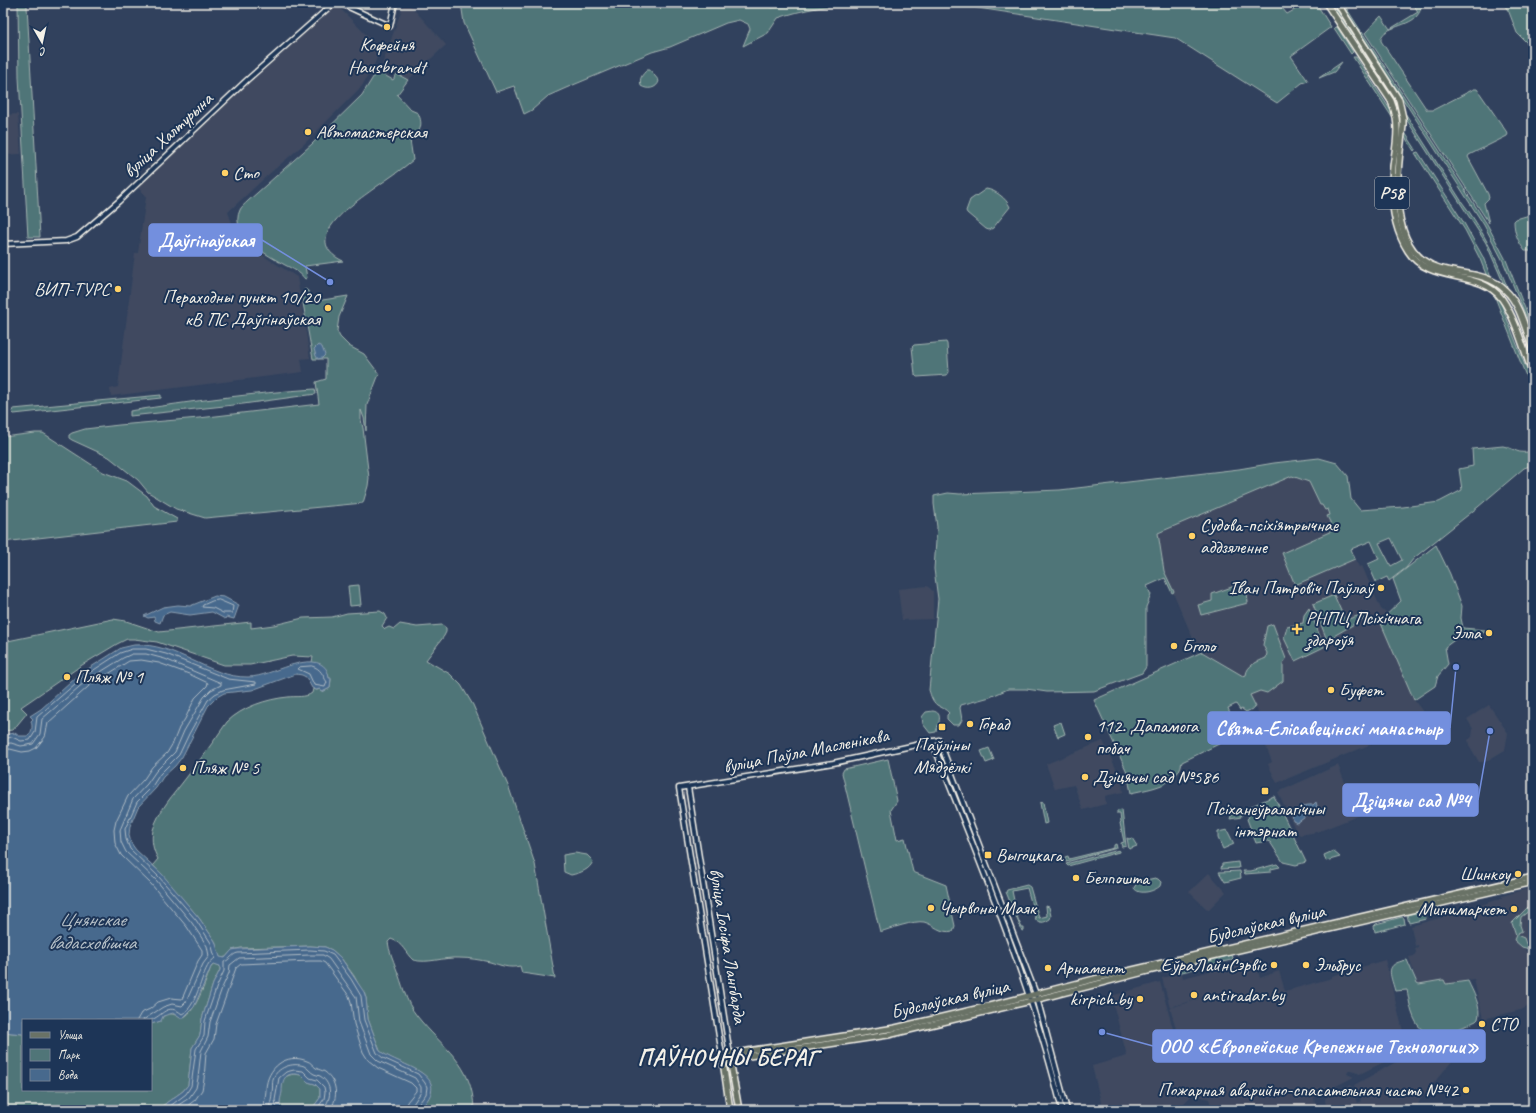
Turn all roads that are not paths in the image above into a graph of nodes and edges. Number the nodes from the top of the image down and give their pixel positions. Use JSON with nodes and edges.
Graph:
{"nodes":[{"id":1,"x":334,"y":3,"type":"edge"},
{"id":2,"x":340,"y":3,"type":"edge"},
{"id":3,"x":395,"y":3,"type":"edge"},
{"id":4,"x":1326,"y":3,"type":"edge"},
{"id":5,"x":1336,"y":3,"type":"edge"},
{"id":6,"x":1384,"y":76,"type":"junction"},
{"id":7,"x":1378,"y":80,"type":"junction"},
{"id":8,"x":3,"y":244,"type":"edge"},
{"id":9,"x":1533,"y":350,"type":"edge"},
{"id":10,"x":1531,"y":364,"type":"edge"},
{"id":11,"x":1533,"y":375,"type":"edge"},
{"id":12,"x":932,"y":741,"type":"junction"},
{"id":13,"x":688,"y":787,"type":"junction"},
{"id":14,"x":679,"y":788,"type":"joint"},
{"id":15,"x":1533,"y":877,"type":"edge"},
{"id":16,"x":1533,"y":882,"type":"edge"},
{"id":17,"x":1037,"y":997,"type":"junction"},
{"id":18,"x":1030,"y":998,"type":"junction"},
{"id":19,"x":722,"y":1055,"type":"junction"},
{"id":20,"x":730,"y":1057,"type":"junction"},
{"id":21,"x":730,"y":1110,"type":"edge"},
{"id":22,"x":739,"y":1110,"type":"edge"},
{"id":23,"x":1062,"y":1110,"type":"edge"},
{"id":24,"x":1067,"y":1110,"type":"edge"}],
"edges":[{"from":1,"to":8,"type":"street","name":"вуліца Халтурына"},
{"from":2,"to":3,"type":"street"},
{"from":4,"to":7,"type":"main road","number":"Р58"},
{"from":5,"to":6,"type":"main road","number":"Р58"},
{"from":6,"to":7,"type":"main road"},
{"from":6,"to":9,"type":"main road","number":"Р58"},
{"from":7,"to":10,"type":"main road","number":"Р58"},
{"from":10,"to":11,"type":"main road","number":"Р58"},
{"from":12,"to":13,"type":"street","name":"вуліца Паўла Масленікава"},
{"from":12,"to":17,"type":"street","name":"вуліца Паўла Масленікава"},
{"from":12,"to":18,"type":"street"},
{"from":13,"to":14,"type":"street","name":"вуліца Паўла Масленікава"},
{"from":13,"to":20,"type":"street","name":"вуліца Іосіфа Лангбарда"},
{"from":14,"to":19,"type":"street","name":"вуліца Іосіфа Лангбарда"},
{"from":15,"to":17,"type":"main road","name":"Будслаўская вуліца"},
{"from":16,"to":17,"type":"main road","name":"Будслаўская вуліца"},
{"from":17,"to":18,"type":"main road","name":"Будслаўская вуліца"},
{"from":17,"to":24,"type":"street"},
{"from":18,"to":20,"type":"main road","name":"Будслаўская вуліца"},
{"from":18,"to":23,"type":"street"},
{"from":19,"to":20,"type":"main road","name":"Будслаўская вуліца"},
{"from":19,"to":21,"type":"main road","name":"вуліца Іосіфа Лангбарда"},
{"from":20,"to":22,"type":"main road","name":"вуліца Іосіфа Лангбарда"}]}
